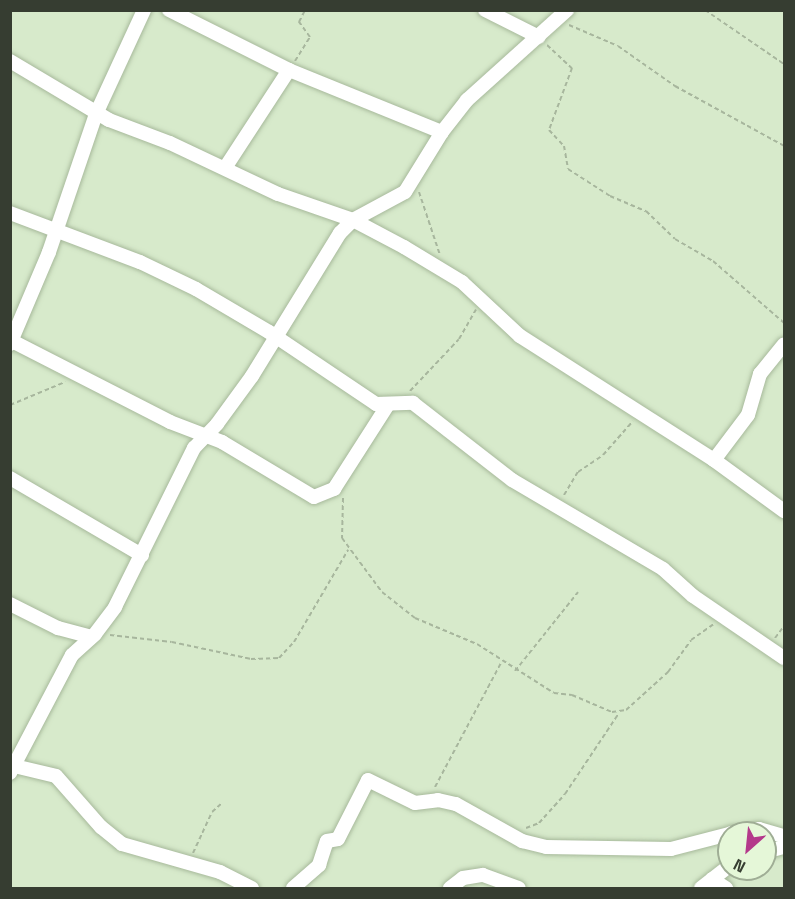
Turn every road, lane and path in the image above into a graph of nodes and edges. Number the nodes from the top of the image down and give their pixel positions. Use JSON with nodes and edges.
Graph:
{"nodes":[{"id":1,"x":144,"y":10,"type":"edge"},
{"id":2,"x":169,"y":10,"type":"edge"},
{"id":3,"x":305,"y":10,"type":"edge"},
{"id":4,"x":485,"y":10,"type":"edge"},
{"id":5,"x":705,"y":10,"type":"edge"},
{"id":6,"x":563,"y":14,"type":"edge"},
{"id":7,"x":537,"y":38,"type":"junction"},
{"id":8,"x":10,"y":61,"type":"edge"},
{"id":9,"x":784,"y":64,"type":"edge"},
{"id":10,"x":289,"y":70,"type":"junction"},
{"id":11,"x":96,"y":114,"type":"junction"},
{"id":12,"x":442,"y":132,"type":"junction"},
{"id":13,"x":784,"y":146,"type":"edge"},
{"id":14,"x":225,"y":168,"type":"junction"},
{"id":15,"x":414,"y":179,"type":"junction"},
{"id":16,"x":10,"y":213,"type":"edge"},
{"id":17,"x":353,"y":220,"type":"junction"},
{"id":18,"x":56,"y":232,"type":"junction"},
{"id":19,"x":446,"y":272,"type":"junction"},
{"id":20,"x":482,"y":300,"type":"junction"},
{"id":21,"x":784,"y":324,"type":"edge"},
{"id":22,"x":274,"y":339,"type":"junction"},
{"id":23,"x":11,"y":342,"type":"edge"},
{"id":24,"x":784,"y":344,"type":"edge"},
{"id":25,"x":82,"y":377,"type":"junction"},
{"id":26,"x":404,"y":401,"type":"junction"},
{"id":27,"x":10,"y":405,"type":"edge"},
{"id":28,"x":387,"y":406,"type":"junction"},
{"id":29,"x":638,"y":415,"type":"junction"},
{"id":30,"x":204,"y":437,"type":"junction"},
{"id":31,"x":714,"y":460,"type":"junction"},
{"id":32,"x":10,"y":478,"type":"edge"},
{"id":33,"x":334,"y":489,"type":"junction"},
{"id":34,"x":558,"y":507,"type":"junction"},
{"id":35,"x":784,"y":511,"type":"edge"},
{"id":36,"x":348,"y":550,"type":"junction"},
{"id":37,"x":142,"y":555,"type":"junction"},
{"id":38,"x":578,"y":592,"type":"dead end"},
{"id":39,"x":10,"y":604,"type":"edge"},
{"id":40,"x":724,"y":617,"type":"junction"},
{"id":41,"x":784,"y":626,"type":"edge"},
{"id":42,"x":93,"y":635,"type":"junction"},
{"id":43,"x":768,"y":646,"type":"junction"},
{"id":44,"x":784,"y":658,"type":"edge"},
{"id":45,"x":502,"y":662,"type":"junction"},
{"id":46,"x":515,"y":671,"type":"junction"},
{"id":47,"x":619,"y":712,"type":"junction"},
{"id":48,"x":12,"y":769,"type":"edge"},
{"id":49,"x":222,"y":803,"type":"dead end"},
{"id":50,"x":426,"y":803,"type":"junction"},
{"id":51,"x":506,"y":832,"type":"junction"},
{"id":52,"x":717,"y":836,"type":"edge"},
{"id":53,"x":188,"y":864,"type":"junction"},
{"id":54,"x":707,"y":884,"type":"edge"},
{"id":55,"x":252,"y":888,"type":"edge"},
{"id":56,"x":293,"y":888,"type":"edge"},
{"id":57,"x":450,"y":888,"type":"edge"},
{"id":58,"x":519,"y":888,"type":"edge"},
{"id":59,"x":726,"y":888,"type":"edge"}],
"edges":[{"from":1,"to":11,"type":"street"},
{"from":2,"to":10,"type":"street"},
{"from":3,"to":10,"type":"path"},
{"from":4,"to":7,"type":"street"},
{"from":5,"to":9,"type":"path"},
{"from":6,"to":7,"type":"street"},
{"from":6,"to":13,"type":"path"},
{"from":7,"to":12,"type":"street"},
{"from":7,"to":21,"type":"path"},
{"from":8,"to":11,"type":"street"},
{"from":10,"to":12,"type":"street"},
{"from":10,"to":14,"type":"street"},
{"from":11,"to":14,"type":"street"},
{"from":11,"to":18,"type":"street"},
{"from":12,"to":15,"type":"street"},
{"from":14,"to":17,"type":"street"},
{"from":15,"to":17,"type":"street"},
{"from":15,"to":19,"type":"path"},
{"from":16,"to":18,"type":"street"},
{"from":17,"to":19,"type":"street"},
{"from":17,"to":22,"type":"street"},
{"from":18,"to":22,"type":"street"},
{"from":18,"to":23,"type":"street"},
{"from":19,"to":20,"type":"street"},
{"from":20,"to":26,"type":"path"},
{"from":20,"to":29,"type":"street"},
{"from":22,"to":28,"type":"street"},
{"from":22,"to":30,"type":"street"},
{"from":23,"to":25,"type":"street"},
{"from":24,"to":31,"type":"street"},
{"from":25,"to":27,"type":"path"},
{"from":25,"to":30,"type":"street"},
{"from":26,"to":28,"type":"street"},
{"from":26,"to":34,"type":"street"},
{"from":28,"to":33,"type":"street"},
{"from":29,"to":31,"type":"street"},
{"from":29,"to":34,"type":"path"},
{"from":30,"to":33,"type":"street"},
{"from":30,"to":37,"type":"street"},
{"from":31,"to":35,"type":"street"},
{"from":32,"to":37,"type":"street"},
{"from":33,"to":36,"type":"path"},
{"from":34,"to":40,"type":"street"},
{"from":36,"to":42,"type":"path"},
{"from":36,"to":45,"type":"path"},
{"from":37,"to":42,"type":"street"},
{"from":38,"to":46,"type":"path"},
{"from":39,"to":42,"type":"street"},
{"from":40,"to":43,"type":"street"},
{"from":40,"to":47,"type":"path"},
{"from":41,"to":43,"type":"path"},
{"from":42,"to":48,"type":"street"},
{"from":43,"to":44,"type":"street"},
{"from":45,"to":46,"type":"path"},
{"from":45,"to":50,"type":"path"},
{"from":46,"to":47,"type":"path"},
{"from":47,"to":51,"type":"path"},
{"from":48,"to":53,"type":"street"},
{"from":49,"to":53,"type":"path"},
{"from":50,"to":51,"type":"street"},
{"from":50,"to":56,"type":"street"},
{"from":51,"to":52,"type":"street"},
{"from":53,"to":55,"type":"street"},
{"from":54,"to":59,"type":"street"},
{"from":57,"to":58,"type":"street"}]}
